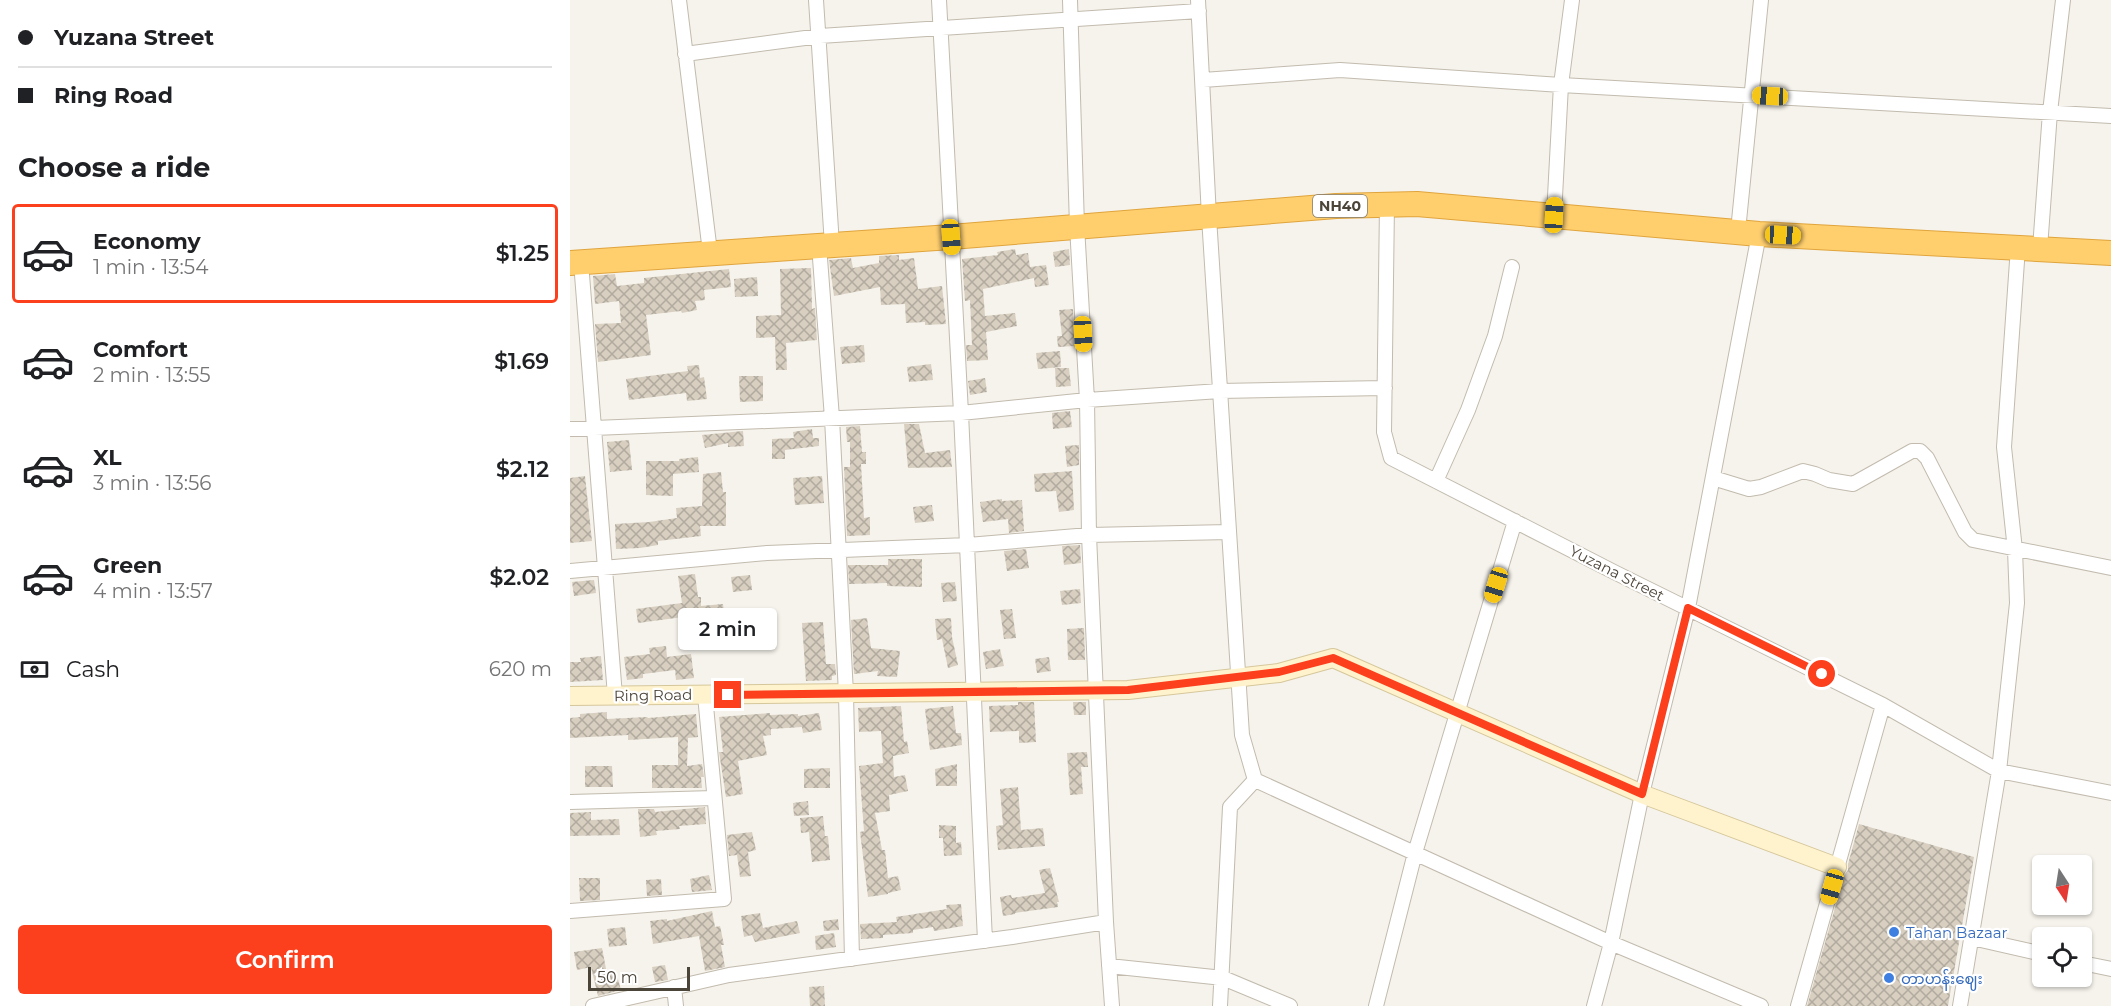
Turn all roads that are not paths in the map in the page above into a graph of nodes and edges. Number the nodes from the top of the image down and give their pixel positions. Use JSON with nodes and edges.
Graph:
{"nodes":[{"id":1,"x":679,"y":0,"type":"edge"},
{"id":2,"x":816,"y":0,"type":"edge"},
{"id":3,"x":939,"y":0,"type":"edge"},
{"id":4,"x":1070,"y":0,"type":"edge"},
{"id":5,"x":1572,"y":0,"type":"edge"},
{"id":6,"x":1761,"y":0,"type":"edge"},
{"id":7,"x":2064,"y":0,"type":"edge"},
{"id":8,"x":1198,"y":5,"type":"edge"},
{"id":9,"x":1069,"y":19,"type":"junction"},
{"id":10,"x":941,"y":27,"type":"junction"},
{"id":11,"x":820,"y":36,"type":"junction"},
{"id":12,"x":685,"y":54,"type":"junction"},
{"id":13,"x":1203,"y":80,"type":"junction"},
{"id":14,"x":1561,"y":85,"type":"junction"},
{"id":15,"x":1751,"y":95,"type":"junction"},
{"id":16,"x":2050,"y":112,"type":"junction"},
{"id":17,"x":2111,"y":116,"type":"edge"},
{"id":18,"x":1387,"y":204,"type":"junction"},
{"id":19,"x":1554,"y":215,"type":"junction"},
{"id":20,"x":1209,"y":217,"type":"junction"},
{"id":21,"x":1077,"y":226,"type":"junction"},
{"id":22,"x":1748,"y":232,"type":"junction"},
{"id":23,"x":951,"y":237,"type":"junction"},
{"id":24,"x":825,"y":245,"type":"junction"},
{"id":25,"x":2029,"y":248,"type":"junction"},
{"id":26,"x":710,"y":252,"type":"junction"},
{"id":27,"x":2111,"y":253,"type":"edge"},
{"id":28,"x":575,"y":263,"type":"edge"},
{"id":29,"x":1512,"y":267,"type":"dead end"},
{"id":30,"x":1385,"y":388,"type":"junction"},
{"id":31,"x":1220,"y":391,"type":"junction"},
{"id":32,"x":1087,"y":400,"type":"junction"},
{"id":33,"x":962,"y":412,"type":"junction"},
{"id":34,"x":832,"y":418,"type":"junction"},
{"id":35,"x":593,"y":428,"type":"junction"},
{"id":36,"x":570,"y":429,"type":"edge"},
{"id":37,"x":1713,"y":478,"type":"junction"},
{"id":38,"x":1436,"y":480,"type":"junction"},
{"id":39,"x":1515,"y":521,"type":"junction"},
{"id":40,"x":1229,"y":532,"type":"junction"},
{"id":41,"x":1089,"y":535,"type":"junction"},
{"id":42,"x":968,"y":545,"type":"junction"},
{"id":43,"x":839,"y":550,"type":"junction"},
{"id":44,"x":2015,"y":550,"type":"junction"},
{"id":45,"x":605,"y":568,"type":"junction"},
{"id":46,"x":2111,"y":568,"type":"edge"},
{"id":47,"x":570,"y":571,"type":"edge"},
{"id":48,"x":1688,"y":608,"type":"junction"},
{"id":49,"x":1239,"y":677,"type":"junction"},
{"id":50,"x":1097,"y":691,"type":"junction"},
{"id":51,"x":973,"y":693,"type":"junction"},
{"id":52,"x":846,"y":694,"type":"junction"},
{"id":53,"x":705,"y":695,"type":"junction"},
{"id":54,"x":570,"y":696,"type":"edge"},
{"id":55,"x":615,"y":696,"type":"junction"},
{"id":56,"x":1883,"y":705,"type":"junction"},
{"id":57,"x":1458,"y":713,"type":"junction"},
{"id":58,"x":1999,"y":771,"type":"junction"},
{"id":59,"x":1255,"y":780,"type":"junction"},
{"id":60,"x":2111,"y":793,"type":"edge"},
{"id":61,"x":1642,"y":794,"type":"junction"},
{"id":62,"x":714,"y":798,"type":"junction"},
{"id":63,"x":570,"y":802,"type":"edge"},
{"id":64,"x":1415,"y":853,"type":"junction"},
{"id":65,"x":1837,"y":867,"type":"junction"},
{"id":66,"x":570,"y":911,"type":"edge"},
{"id":67,"x":1106,"y":922,"type":"junction"},
{"id":68,"x":1972,"y":938,"type":"junction"},
{"id":69,"x":985,"y":941,"type":"junction"},
{"id":70,"x":1611,"y":943,"type":"junction"},
{"id":71,"x":2032,"y":952,"type":"edge"},
{"id":72,"x":852,"y":959,"type":"junction"},
{"id":73,"x":2092,"y":965,"type":"edge"},
{"id":74,"x":1109,"y":966,"type":"junction"},
{"id":75,"x":2111,"y":969,"type":"edge"},
{"id":76,"x":1223,"y":978,"type":"junction"},
{"id":77,"x":674,"y":987,"type":"junction"},
{"id":78,"x":593,"y":1006,"type":"edge"},
{"id":79,"x":676,"y":1006,"type":"edge"},
{"id":80,"x":1112,"y":1006,"type":"edge"},
{"id":81,"x":1220,"y":1006,"type":"edge"},
{"id":82,"x":1290,"y":1006,"type":"edge"},
{"id":83,"x":1376,"y":1006,"type":"edge"},
{"id":84,"x":1594,"y":1006,"type":"edge"},
{"id":85,"x":1761,"y":1006,"type":"edge"},
{"id":86,"x":1798,"y":1006,"type":"edge"},
{"id":87,"x":1960,"y":1006,"type":"edge"}],
"edges":[{"from":1,"to":12,"type":"street"},
{"from":2,"to":11,"type":"street"},
{"from":3,"to":10,"type":"street"},
{"from":4,"to":9,"type":"street"},
{"from":5,"to":14,"type":"street"},
{"from":6,"to":15,"type":"street"},
{"from":7,"to":16,"type":"street"},
{"from":8,"to":9,"type":"street"},
{"from":8,"to":13,"type":"street"},
{"from":9,"to":10,"type":"street"},
{"from":9,"to":21,"type":"street"},
{"from":10,"to":11,"type":"street"},
{"from":10,"to":23,"type":"street"},
{"from":11,"to":12,"type":"street"},
{"from":11,"to":24,"type":"street"},
{"from":12,"to":26,"type":"street"},
{"from":13,"to":14,"type":"street"},
{"from":13,"to":20,"type":"street"},
{"from":14,"to":15,"type":"street"},
{"from":14,"to":19,"type":"street"},
{"from":15,"to":16,"type":"street"},
{"from":15,"to":22,"type":"street"},
{"from":16,"to":17,"type":"street"},
{"from":16,"to":25,"type":"street"},
{"from":18,"to":19,"type":"highway","number":"NH40"},
{"from":18,"to":20,"type":"highway","number":"NH40"},
{"from":18,"to":30,"type":"street","name":"Yuzana Street"},
{"from":19,"to":22,"type":"highway","number":"NH40"},
{"from":20,"to":21,"type":"highway","number":"NH40"},
{"from":20,"to":31,"type":"street"},
{"from":21,"to":23,"type":"highway","number":"NH40"},
{"from":21,"to":32,"type":"street"},
{"from":22,"to":25,"type":"highway","number":"NH40"},
{"from":22,"to":37,"type":"street"},
{"from":23,"to":24,"type":"highway","number":"NH40"},
{"from":23,"to":33,"type":"street"},
{"from":24,"to":26,"type":"highway","number":"NH40"},
{"from":24,"to":34,"type":"street"},
{"from":25,"to":27,"type":"highway","number":"NH40"},
{"from":25,"to":44,"type":"street"},
{"from":26,"to":28,"type":"highway","number":"NH40"},
{"from":28,"to":35,"type":"street"},
{"from":29,"to":38,"type":"street"},
{"from":30,"to":31,"type":"street"},
{"from":30,"to":38,"type":"street","name":"Yuzana Street"},
{"from":31,"to":32,"type":"street"},
{"from":31,"to":40,"type":"street"},
{"from":32,"to":33,"type":"street"},
{"from":32,"to":41,"type":"street"},
{"from":33,"to":34,"type":"street"},
{"from":33,"to":42,"type":"street"},
{"from":34,"to":35,"type":"street"},
{"from":34,"to":43,"type":"street"},
{"from":35,"to":36,"type":"street"},
{"from":35,"to":45,"type":"street"},
{"from":37,"to":44,"type":"street"},
{"from":37,"to":48,"type":"street"},
{"from":38,"to":39,"type":"street","name":"Yuzana Street"},
{"from":39,"to":48,"type":"street","name":"Yuzana Street"},
{"from":39,"to":57,"type":"street"},
{"from":40,"to":41,"type":"street"},
{"from":40,"to":49,"type":"street"},
{"from":41,"to":42,"type":"street"},
{"from":41,"to":50,"type":"street"},
{"from":42,"to":43,"type":"street"},
{"from":42,"to":51,"type":"street"},
{"from":43,"to":45,"type":"street"},
{"from":43,"to":52,"type":"street"},
{"from":44,"to":46,"type":"street"},
{"from":44,"to":58,"type":"street"},
{"from":45,"to":47,"type":"street"},
{"from":45,"to":55,"type":"street"},
{"from":48,"to":56,"type":"street","name":"Yuzana Street"},
{"from":48,"to":61,"type":"street"},
{"from":49,"to":50,"type":"street","name":"Ring Road"},
{"from":49,"to":57,"type":"street","name":"Ring Road"},
{"from":49,"to":59,"type":"street"},
{"from":50,"to":51,"type":"street","name":"Ring Road"},
{"from":50,"to":67,"type":"street"},
{"from":51,"to":52,"type":"street","name":"Ring Road"},
{"from":51,"to":69,"type":"street"},
{"from":52,"to":53,"type":"street","name":"Ring Road"},
{"from":52,"to":72,"type":"street"},
{"from":53,"to":55,"type":"street","name":"Ring Road"},
{"from":53,"to":62,"type":"street"},
{"from":54,"to":55,"type":"street","name":"Ring Road"},
{"from":56,"to":58,"type":"street","name":"Yuzana Street"},
{"from":56,"to":65,"type":"street"},
{"from":57,"to":61,"type":"street","name":"Ring Road"},
{"from":57,"to":64,"type":"street"},
{"from":58,"to":60,"type":"street","name":"Yuzana Street"},
{"from":58,"to":68,"type":"street"},
{"from":59,"to":64,"type":"street"},
{"from":59,"to":76,"type":"street"},
{"from":61,"to":65,"type":"street","name":"Ring Road"},
{"from":61,"to":70,"type":"street"},
{"from":62,"to":63,"type":"street"},
{"from":62,"to":66,"type":"street"},
{"from":64,"to":70,"type":"street"},
{"from":64,"to":83,"type":"street"},
{"from":65,"to":86,"type":"street"},
{"from":67,"to":69,"type":"street"},
{"from":67,"to":74,"type":"street"},
{"from":68,"to":71,"type":"street"},
{"from":68,"to":87,"type":"street"},
{"from":69,"to":72,"type":"street"},
{"from":70,"to":84,"type":"street"},
{"from":70,"to":85,"type":"street"},
{"from":72,"to":77,"type":"street"},
{"from":73,"to":75,"type":"street"},
{"from":74,"to":76,"type":"street"},
{"from":74,"to":80,"type":"street"},
{"from":76,"to":81,"type":"street"},
{"from":76,"to":82,"type":"street"},
{"from":77,"to":78,"type":"street"},
{"from":77,"to":79,"type":"street"}]}
